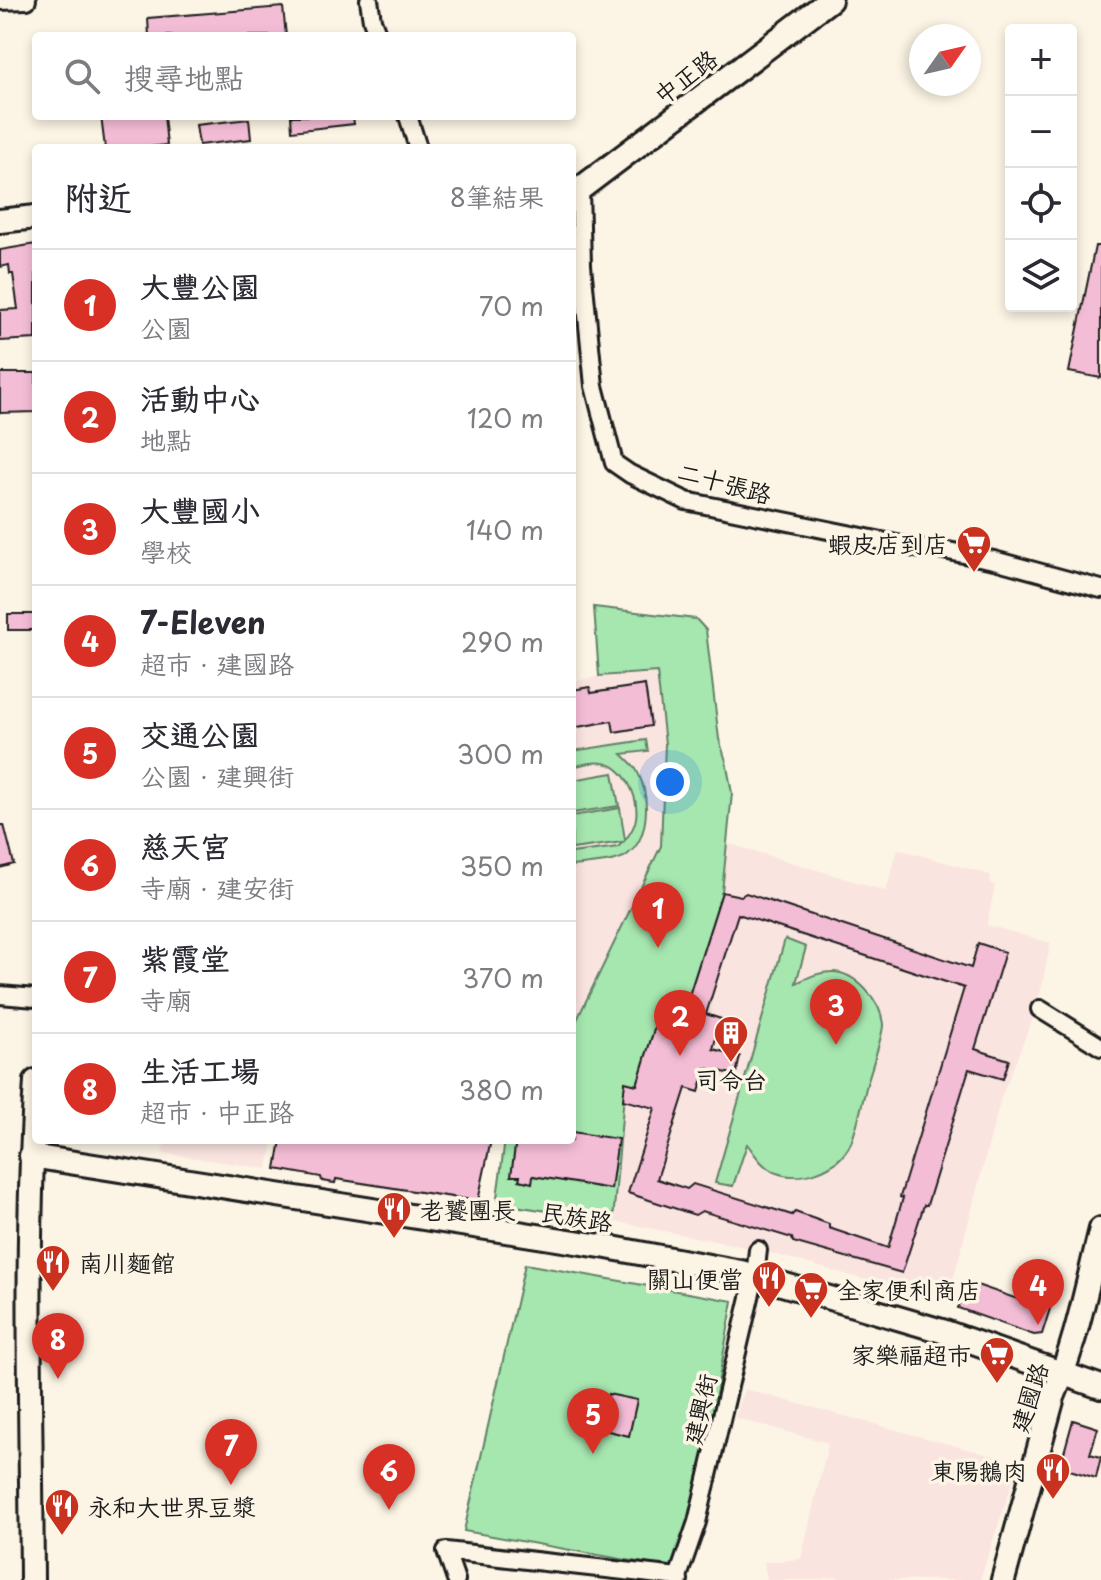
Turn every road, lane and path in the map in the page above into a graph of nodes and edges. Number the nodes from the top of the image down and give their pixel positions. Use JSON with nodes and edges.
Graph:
{"nodes":[{"id":1,"x":27,"y":0,"type":"edge"},
{"id":2,"x":369,"y":0,"type":"edge"},
{"id":3,"x":830,"y":0,"type":"edge"},
{"id":4,"x":0,"y":1,"type":"edge"},
{"id":5,"x":376,"y":32,"type":"edge"},
{"id":6,"x":409,"y":120,"type":"edge"},
{"id":7,"x":417,"y":144,"type":"edge"},
{"id":8,"x":576,"y":192,"type":"edge"},
{"id":9,"x":32,"y":217,"type":"edge"},
{"id":10,"x":0,"y":221,"type":"edge"},
{"id":11,"x":1101,"y":589,"type":"edge"},
{"id":12,"x":0,"y":995,"type":"edge"},
{"id":13,"x":32,"y":998,"type":"edge"},
{"id":14,"x":1040,"y":1009,"type":"dead end"},
{"id":15,"x":1101,"y":1047,"type":"edge"},
{"id":16,"x":32,"y":1141,"type":"edge"},
{"id":17,"x":31,"y":1156,"type":"junction"},
{"id":18,"x":1101,"y":1229,"type":"edge"},
{"id":19,"x":758,"y":1250,"type":"dead end"},
{"id":20,"x":755,"y":1276,"type":"junction"},
{"id":21,"x":1064,"y":1374,"type":"junction"},
{"id":22,"x":1101,"y":1387,"type":"edge"},
{"id":23,"x":678,"y":1578,"type":"edge"},
{"id":24,"x":32,"y":1580,"type":"edge"},
{"id":25,"x":456,"y":1580,"type":"edge"},
{"id":26,"x":1003,"y":1580,"type":"edge"}],
"edges":[{"from":1,"to":4,"type":"street"},
{"from":2,"to":5,"type":"street"},
{"from":3,"to":8,"type":"street","name":"中正路"},
{"from":6,"to":7,"type":"street"},
{"from":8,"to":11,"type":"street","name":"二十張路"},
{"from":9,"to":10,"type":"street"},
{"from":12,"to":13,"type":"street"},
{"from":14,"to":15,"type":"street"},
{"from":16,"to":17,"type":"street"},
{"from":17,"to":20,"type":"street","name":"民族路"},
{"from":17,"to":24,"type":"street"},
{"from":18,"to":21,"type":"street","name":"建國路"},
{"from":19,"to":20,"type":"street","name":"建興街"},
{"from":20,"to":21,"type":"street","name":"民族路"},
{"from":20,"to":23,"type":"street","name":"建興街"},
{"from":21,"to":22,"type":"street","name":"民族路"},
{"from":21,"to":26,"type":"street","name":"建國路"},
{"from":23,"to":25,"type":"street","name":"建興街"}]}
